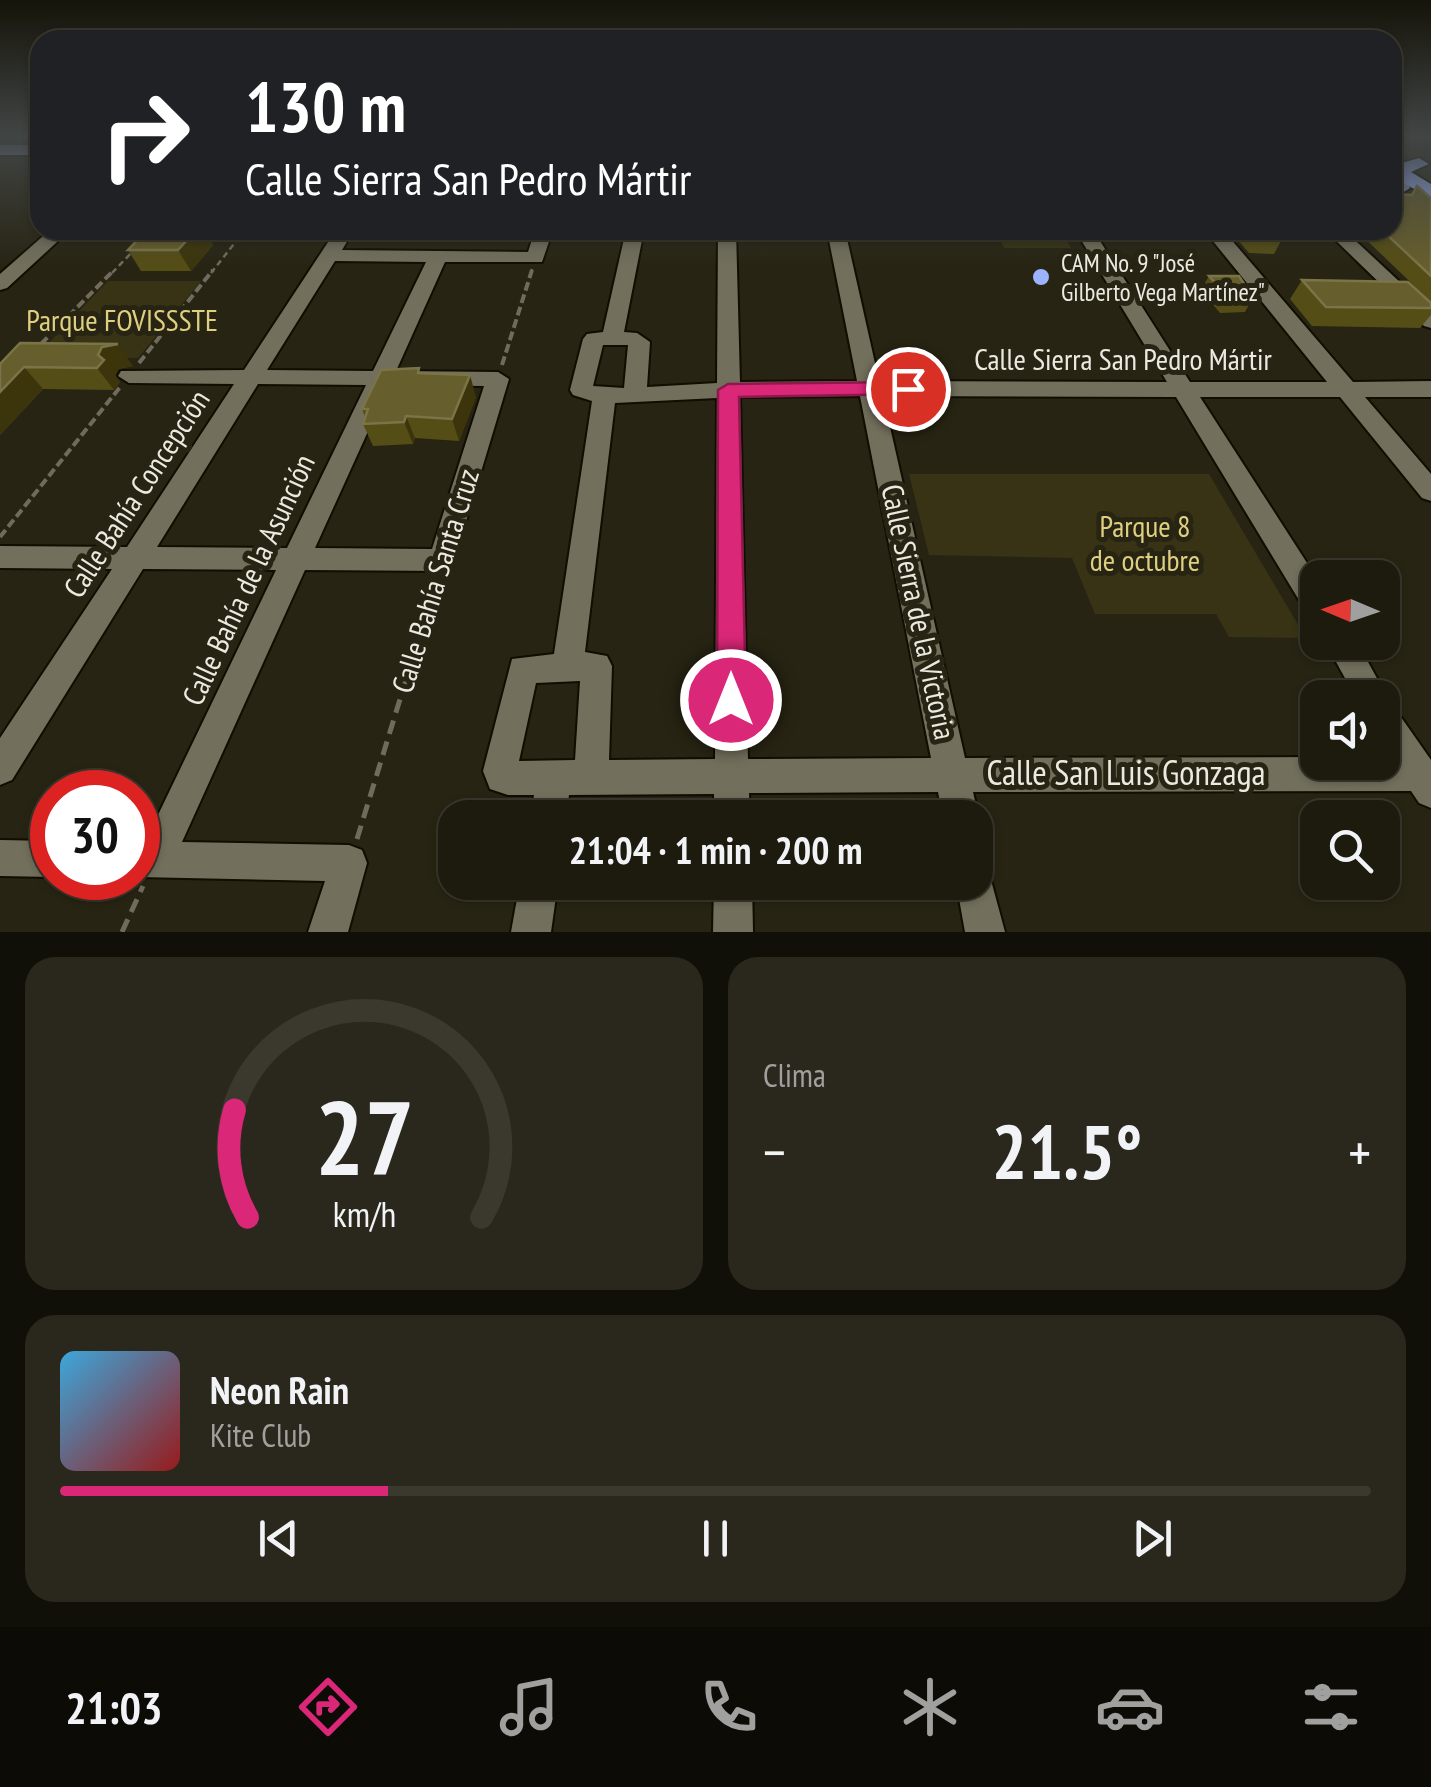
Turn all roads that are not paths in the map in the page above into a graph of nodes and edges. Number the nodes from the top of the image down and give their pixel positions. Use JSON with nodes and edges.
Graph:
{"nodes":[{"id":1,"x":1410,"y":180,"type":"edge"},
{"id":2,"x":1402,"y":188,"type":"edge"},
{"id":3,"x":1431,"y":195,"type":"edge"},
{"id":4,"x":50,"y":240,"type":"edge"},
{"id":5,"x":339,"y":240,"type":"edge"},
{"id":6,"x":541,"y":240,"type":"edge"},
{"id":7,"x":632,"y":240,"type":"edge"},
{"id":8,"x":727,"y":240,"type":"edge"},
{"id":9,"x":838,"y":240,"type":"edge"},
{"id":10,"x":1090,"y":240,"type":"edge"},
{"id":11,"x":1222,"y":240,"type":"edge"},
{"id":12,"x":1345,"y":240,"type":"edge"},
{"id":13,"x":0,"y":254,"type":"edge"},
{"id":14,"x":33,"y":255,"type":"junction"},
{"id":15,"x":329,"y":256,"type":"junction"},
{"id":16,"x":438,"y":257,"type":"junction"},
{"id":17,"x":0,"y":284,"type":"edge"},
{"id":18,"x":1431,"y":322,"type":"edge"},
{"id":19,"x":612,"y":338,"type":"junction"},
{"id":20,"x":129,"y":376,"type":"dead end"},
{"id":21,"x":251,"y":377,"type":"junction"},
{"id":22,"x":380,"y":378,"type":"junction"},
{"id":23,"x":872,"y":389,"type":"junction"},
{"id":24,"x":728,"y":390,"type":"junction"},
{"id":25,"x":1185,"y":390,"type":"junction"},
{"id":26,"x":1347,"y":390,"type":"junction"},
{"id":27,"x":1431,"y":390,"type":"edge"},
{"id":28,"x":605,"y":394,"type":"junction"},
{"id":29,"x":635,"y":394,"type":"junction"},
{"id":30,"x":1431,"y":491,"type":"edge"},
{"id":31,"x":0,"y":557,"type":"edge"},
{"id":32,"x":134,"y":558,"type":"junction"},
{"id":33,"x":294,"y":559,"type":"junction"},
{"id":34,"x":1300,"y":577,"type":"edge"},
{"id":35,"x":568,"y":666,"type":"junction"},
{"id":36,"x":1400,"y":741,"type":"edge"},
{"id":37,"x":0,"y":768,"type":"edge"},
{"id":38,"x":952,"y":773,"type":"junction"},
{"id":39,"x":554,"y":778,"type":"junction"},
{"id":40,"x":591,"y":778,"type":"junction"},
{"id":41,"x":732,"y":778,"type":"junction"},
{"id":42,"x":1426,"y":782,"type":"edge"},
{"id":43,"x":551,"y":800,"type":"edge"},
{"id":44,"x":732,"y":800,"type":"edge"},
{"id":45,"x":957,"y":800,"type":"edge"},
{"id":46,"x":160,"y":832,"type":"edge"},
{"id":47,"x":0,"y":858,"type":"edge"},
{"id":48,"x":30,"y":859,"type":"edge"},
{"id":49,"x":160,"y":860,"type":"edge"},
{"id":50,"x":536,"y":900,"type":"edge"},
{"id":51,"x":733,"y":900,"type":"edge"},
{"id":52,"x":979,"y":900,"type":"edge"},
{"id":53,"x":328,"y":932,"type":"edge"},
{"id":54,"x":532,"y":932,"type":"edge"},
{"id":55,"x":733,"y":932,"type":"edge"},
{"id":56,"x":985,"y":932,"type":"edge"}],
"edges":[{"from":1,"to":3,"type":"highway"},
{"from":2,"to":3,"type":"street"},
{"from":4,"to":14,"type":"street"},
{"from":5,"to":15,"type":"street","name":"Calle Bahía Concepción"},
{"from":6,"to":16,"type":"street"},
{"from":7,"to":19,"type":"street"},
{"from":8,"to":24,"type":"street"},
{"from":9,"to":23,"type":"street","name":"Calle Sierra de la Victoria"},
{"from":10,"to":25,"type":"street"},
{"from":11,"to":26,"type":"street"},
{"from":12,"to":18,"type":"street"},
{"from":13,"to":14,"type":"street"},
{"from":14,"to":17,"type":"street"},
{"from":15,"to":16,"type":"street"},
{"from":15,"to":21,"type":"street","name":"Calle Bahía Concepción"},
{"from":16,"to":22,"type":"street","name":"Calle Bahía de la Asunción"},
{"from":19,"to":28,"type":"street"},
{"from":19,"to":29,"type":"street"},
{"from":20,"to":21,"type":"street"},
{"from":21,"to":22,"type":"street"},
{"from":21,"to":32,"type":"street","name":"Calle Bahía Concepción"},
{"from":22,"to":33,"type":"street","name":"Calle Bahía de la Asunción"},
{"from":22,"to":33,"type":"street","name":"Calle Bahía Santa Cruz"},
{"from":23,"to":24,"type":"street","name":"Calle Sierra San Pedro Mártir"},
{"from":23,"to":25,"type":"street","name":"Calle Sierra San Pedro Mártir"},
{"from":23,"to":38,"type":"street","name":"Calle Sierra de la Victoria"},
{"from":24,"to":29,"type":"street","name":"Calle Sierra San Pedro Mártir"},
{"from":24,"to":41,"type":"street"},
{"from":25,"to":26,"type":"street","name":"Calle Sierra San Pedro Mártir"},
{"from":25,"to":34,"type":"street"},
{"from":26,"to":27,"type":"street","name":"Calle Sierra San Pedro Mártir"},
{"from":26,"to":30,"type":"street"},
{"from":28,"to":29,"type":"street","name":"Calle Sierra San Pedro Mártir"},
{"from":28,"to":35,"type":"street"},
{"from":31,"to":32,"type":"street"},
{"from":32,"to":33,"type":"street"},
{"from":32,"to":37,"type":"street","name":"Calle Bahía Concepción"},
{"from":33,"to":46,"type":"street","name":"Calle Bahía de la Asunción"},
{"from":35,"to":39,"type":"street","name":"Calle San Luis Gonzaga"},
{"from":35,"to":40,"type":"street"},
{"from":36,"to":42,"type":"street"},
{"from":38,"to":41,"type":"street","name":"Calle San Luis Gonzaga"},
{"from":38,"to":42,"type":"street","name":"Calle San Luis Gonzaga"},
{"from":38,"to":45,"type":"street","name":"Calle Sierra de la Victoria"},
{"from":39,"to":40,"type":"street","name":"Calle San Luis Gonzaga"},
{"from":39,"to":43,"type":"street"},
{"from":40,"to":41,"type":"street","name":"Calle San Luis Gonzaga"},
{"from":41,"to":44,"type":"street"},
{"from":47,"to":48,"type":"street"},
{"from":49,"to":53,"type":"street"},
{"from":50,"to":54,"type":"street"},
{"from":51,"to":55,"type":"street"},
{"from":52,"to":56,"type":"street"}]}
